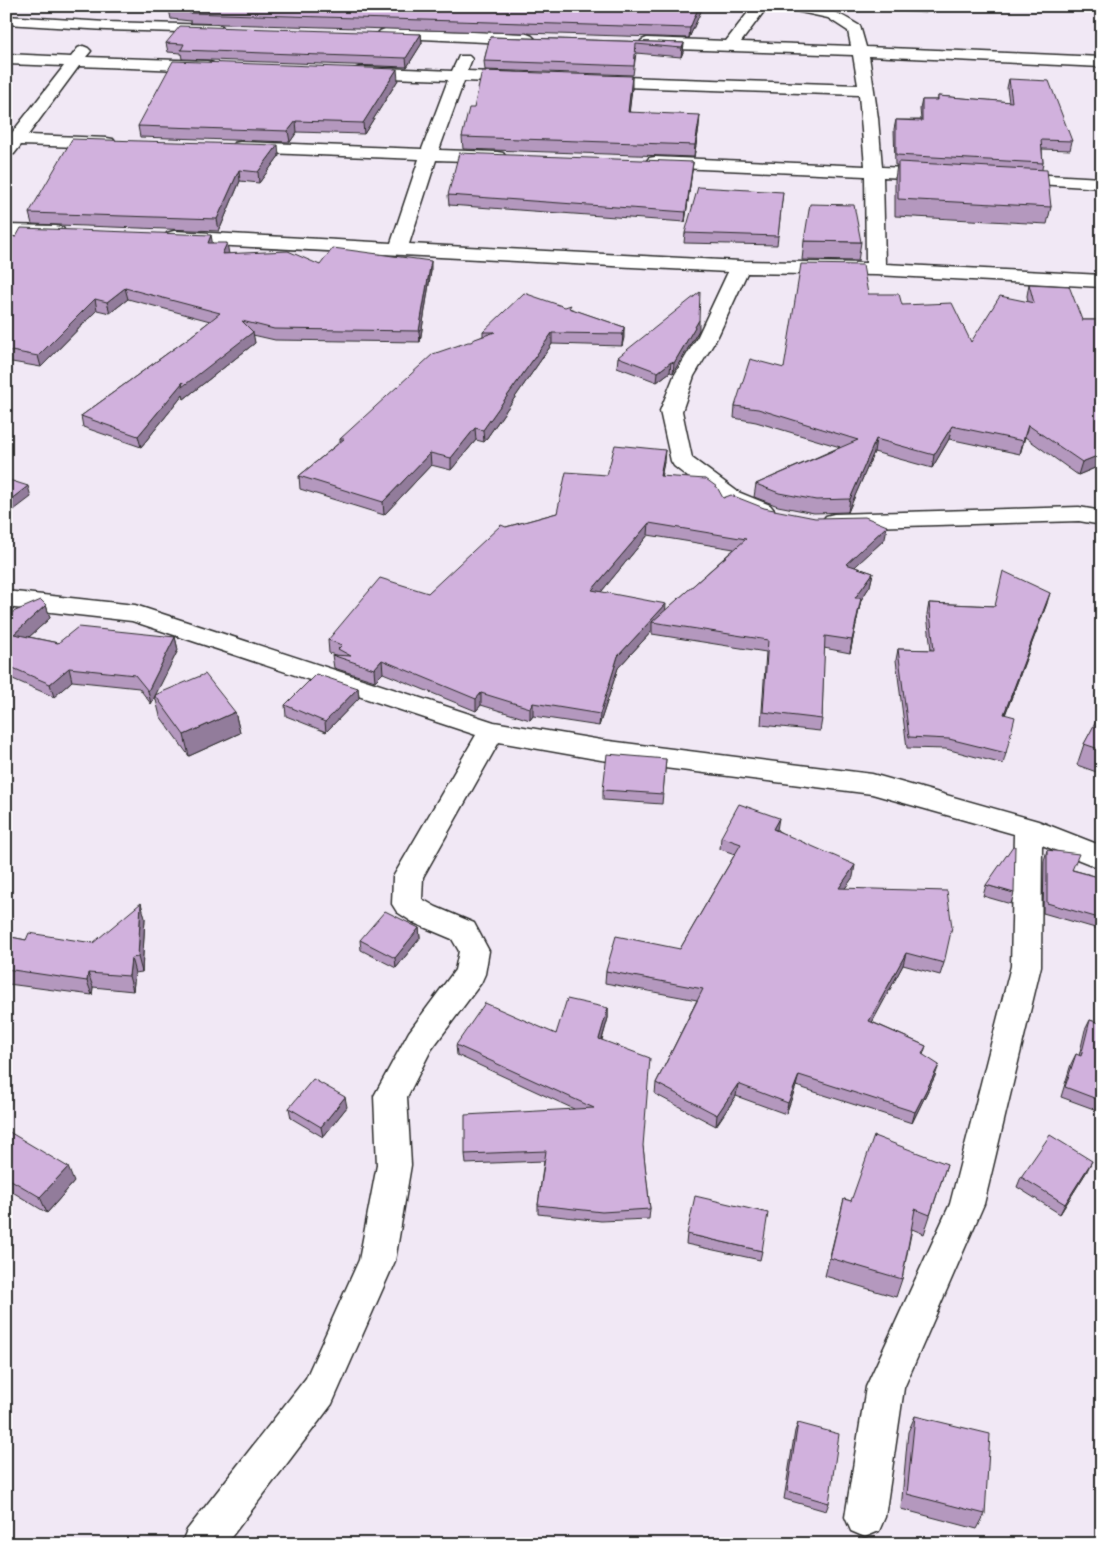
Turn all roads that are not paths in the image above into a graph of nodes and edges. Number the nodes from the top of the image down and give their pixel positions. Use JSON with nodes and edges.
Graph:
{"nodes":[{"id":1,"x":761,"y":6,"type":"edge"},
{"id":2,"x":791,"y":6,"type":"edge"},
{"id":3,"x":160,"y":13,"type":"dead end"},
{"id":4,"x":6,"y":20,"type":"edge"},
{"id":5,"x":106,"y":26,"type":"junction"},
{"id":6,"x":147,"y":27,"type":"junction"},
{"id":7,"x":236,"y":30,"type":"edge"},
{"id":8,"x":374,"y":34,"type":"edge"},
{"id":9,"x":473,"y":37,"type":"junction"},
{"id":10,"x":542,"y":39,"type":"edge"},
{"id":11,"x":632,"y":42,"type":"edge"},
{"id":12,"x":730,"y":46,"type":"junction"},
{"id":13,"x":860,"y":51,"type":"junction"},
{"id":14,"x":6,"y":59,"type":"edge"},
{"id":15,"x":74,"y":61,"type":"junction"},
{"id":16,"x":1102,"y":62,"type":"edge"},
{"id":17,"x":221,"y":67,"type":"edge"},
{"id":18,"x":349,"y":72,"type":"edge"},
{"id":19,"x":457,"y":76,"type":"junction"},
{"id":20,"x":537,"y":78,"type":"edge"},
{"id":21,"x":577,"y":80,"type":"edge"},
{"id":22,"x":865,"y":90,"type":"junction"},
{"id":23,"x":124,"y":143,"type":"edge"},
{"id":24,"x":9,"y":144,"type":"edge"},
{"id":25,"x":223,"y":147,"type":"edge"},
{"id":26,"x":429,"y":154,"type":"junction"},
{"id":27,"x":518,"y":157,"type":"edge"},
{"id":28,"x":637,"y":162,"type":"edge"},
{"id":29,"x":874,"y":171,"type":"junction"},
{"id":30,"x":953,"y":175,"type":"edge"},
{"id":31,"x":993,"y":177,"type":"edge"},
{"id":32,"x":1102,"y":182,"type":"edge"},
{"id":33,"x":6,"y":230,"type":"edge"},
{"id":34,"x":75,"y":233,"type":"edge"},
{"id":35,"x":153,"y":236,"type":"edge"},
{"id":36,"x":398,"y":249,"type":"junction"},
{"id":37,"x":740,"y":267,"type":"junction"},
{"id":38,"x":876,"y":269,"type":"junction"},
{"id":39,"x":1102,"y":281,"type":"edge"},
{"id":40,"x":779,"y":515,"type":"edge"},
{"id":41,"x":1102,"y":518,"type":"edge"},
{"id":42,"x":814,"y":522,"type":"edge"},
{"id":43,"x":6,"y":599,"type":"edge"},
{"id":44,"x":492,"y":731,"type":"junction"},
{"id":45,"x":1028,"y":828,"type":"junction"},
{"id":46,"x":1102,"y":858,"type":"edge"},
{"id":47,"x":865,"y":1517,"type":"dead end"},
{"id":48,"x":201,"y":1544,"type":"edge"}],
"edges":[{"from":1,"to":12,"type":"street"},
{"from":2,"to":13,"type":"street"},
{"from":3,"to":6,"type":"street"},
{"from":4,"to":5,"type":"street"},
{"from":5,"to":6,"type":"street"},
{"from":5,"to":15,"type":"street"},
{"from":6,"to":7,"type":"street"},
{"from":8,"to":9,"type":"street"},
{"from":9,"to":10,"type":"street"},
{"from":9,"to":19,"type":"street"},
{"from":11,"to":12,"type":"street"},
{"from":12,"to":13,"type":"street"},
{"from":13,"to":16,"type":"street"},
{"from":13,"to":22,"type":"street"},
{"from":14,"to":15,"type":"street"},
{"from":15,"to":17,"type":"street"},
{"from":15,"to":24,"type":"street"},
{"from":18,"to":19,"type":"street"},
{"from":19,"to":20,"type":"street"},
{"from":19,"to":26,"type":"street"},
{"from":21,"to":22,"type":"street"},
{"from":22,"to":29,"type":"street"},
{"from":23,"to":24,"type":"street"},
{"from":25,"to":26,"type":"street"},
{"from":26,"to":27,"type":"street"},
{"from":26,"to":36,"type":"street"},
{"from":28,"to":29,"type":"street"},
{"from":29,"to":30,"type":"street"},
{"from":29,"to":38,"type":"street"},
{"from":31,"to":32,"type":"street"},
{"from":33,"to":34,"type":"street"},
{"from":35,"to":36,"type":"street"},
{"from":36,"to":37,"type":"street"},
{"from":37,"to":38,"type":"street"},
{"from":37,"to":40,"type":"street"},
{"from":38,"to":39,"type":"street"},
{"from":41,"to":42,"type":"street"},
{"from":43,"to":44,"type":"street"},
{"from":44,"to":45,"type":"street"},
{"from":44,"to":48,"type":"street"},
{"from":45,"to":46,"type":"street"},
{"from":45,"to":47,"type":"street"}]}
